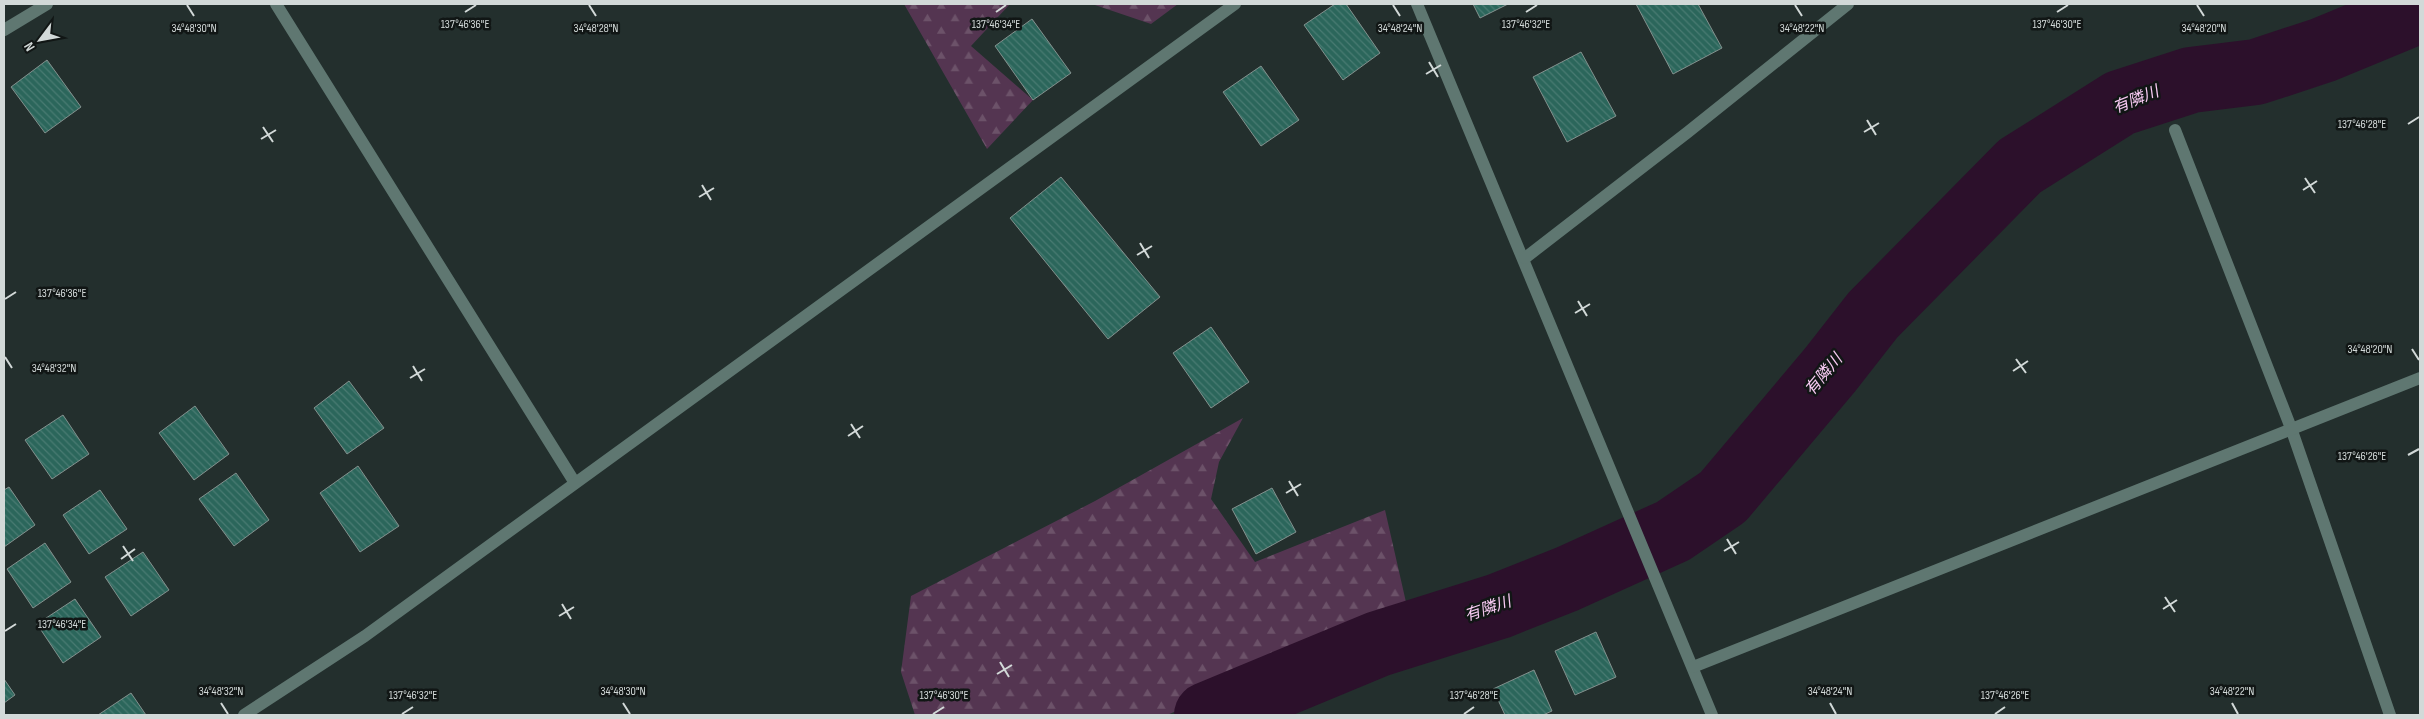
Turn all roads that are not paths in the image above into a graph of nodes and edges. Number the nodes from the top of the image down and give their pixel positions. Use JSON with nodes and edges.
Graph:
{"nodes":[{"id":1,"x":46,"y":4,"type":"edge"},
{"id":2,"x":276,"y":4,"type":"edge"},
{"id":3,"x":1235,"y":4,"type":"edge"},
{"id":4,"x":1417,"y":4,"type":"edge"},
{"id":5,"x":1848,"y":4,"type":"edge"},
{"id":6,"x":4,"y":30,"type":"edge"},
{"id":7,"x":2175,"y":130,"type":"dead end"},
{"id":8,"x":1525,"y":258,"type":"junction"},
{"id":9,"x":2420,"y":378,"type":"edge"},
{"id":10,"x":2291,"y":428,"type":"junction"},
{"id":11,"x":575,"y":483,"type":"junction"},
{"id":12,"x":1693,"y":667,"type":"junction"},
{"id":13,"x":244,"y":715,"type":"edge"},
{"id":14,"x":1712,"y":715,"type":"edge"},
{"id":15,"x":2390,"y":715,"type":"edge"}],
"edges":[{"from":1,"to":6,"type":"street"},
{"from":2,"to":11,"type":"street"},
{"from":3,"to":11,"type":"street"},
{"from":4,"to":8,"type":"street"},
{"from":5,"to":8,"type":"street"},
{"from":7,"to":10,"type":"street"},
{"from":8,"to":12,"type":"street"},
{"from":9,"to":10,"type":"street"},
{"from":10,"to":12,"type":"street"},
{"from":10,"to":15,"type":"street"},
{"from":11,"to":13,"type":"street"},
{"from":12,"to":14,"type":"street"}]}
